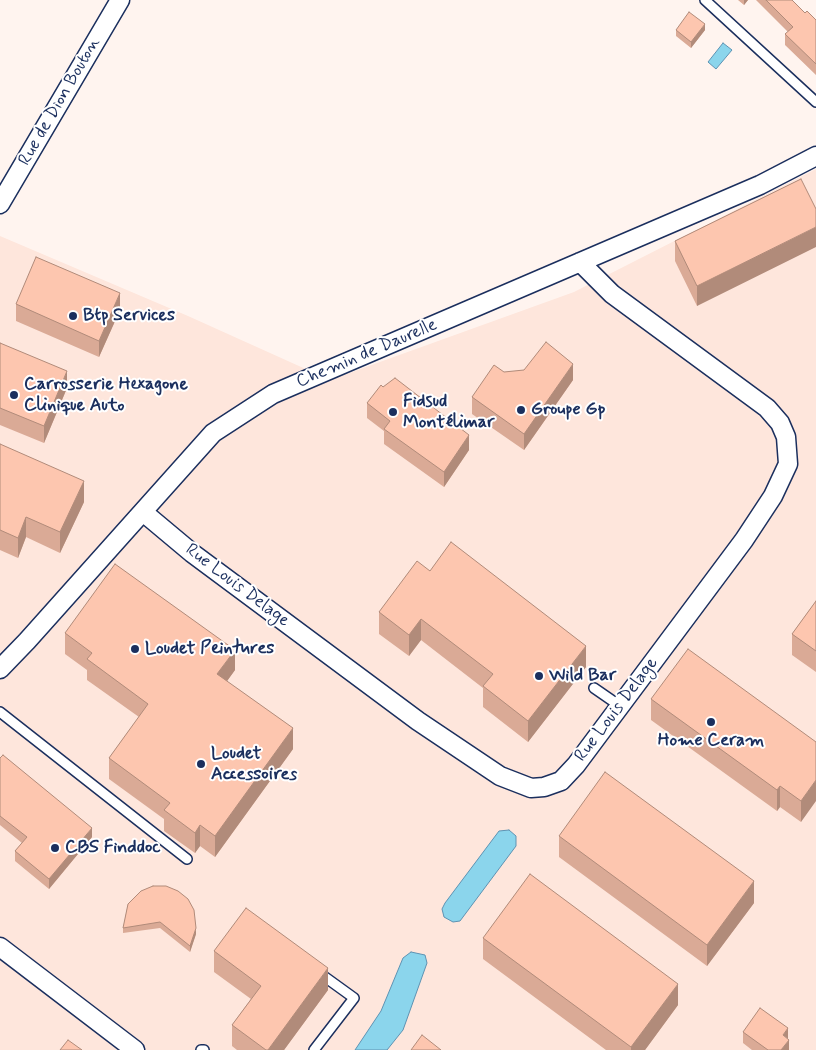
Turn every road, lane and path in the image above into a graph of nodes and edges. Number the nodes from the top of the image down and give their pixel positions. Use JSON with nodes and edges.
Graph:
{"nodes":[{"id":1,"x":120,"y":0,"type":"edge"},
{"id":2,"x":705,"y":0,"type":"edge"},
{"id":3,"x":816,"y":102,"type":"edge"},
{"id":4,"x":816,"y":156,"type":"edge"},
{"id":5,"x":0,"y":204,"type":"edge"},
{"id":6,"x":580,"y":262,"type":"junction"},
{"id":7,"x":143,"y":512,"type":"junction"},
{"id":8,"x":0,"y":669,"type":"edge"},
{"id":9,"x":594,"y":688,"type":"dead end"},
{"id":10,"x":620,"y":706,"type":"junction"},
{"id":11,"x":0,"y":712,"type":"edge"},
{"id":12,"x":187,"y":859,"type":"dead end"},
{"id":13,"x":0,"y":947,"type":"edge"},
{"id":14,"x":309,"y":965,"type":"edge"},
{"id":15,"x":135,"y":1050,"type":"edge"},
{"id":16,"x":314,"y":1050,"type":"edge"}],
"edges":[{"from":1,"to":5,"type":"street","name":"Rue de Dion Bouton"},
{"from":2,"to":3,"type":"lane"},
{"from":4,"to":6,"type":"street","name":"Chemin de Daurelle"},
{"from":6,"to":7,"type":"street","name":"Chemin de Daurelle"},
{"from":6,"to":10,"type":"street","name":"Rue Louis Delage"},
{"from":7,"to":8,"type":"street","name":"Chemin de Daurelle"},
{"from":7,"to":10,"type":"street","name":"Rue Louis Delage"},
{"from":9,"to":10,"type":"lane"},
{"from":11,"to":12,"type":"lane"},
{"from":13,"to":15,"type":"street"},
{"from":14,"to":16,"type":"lane"}]}
